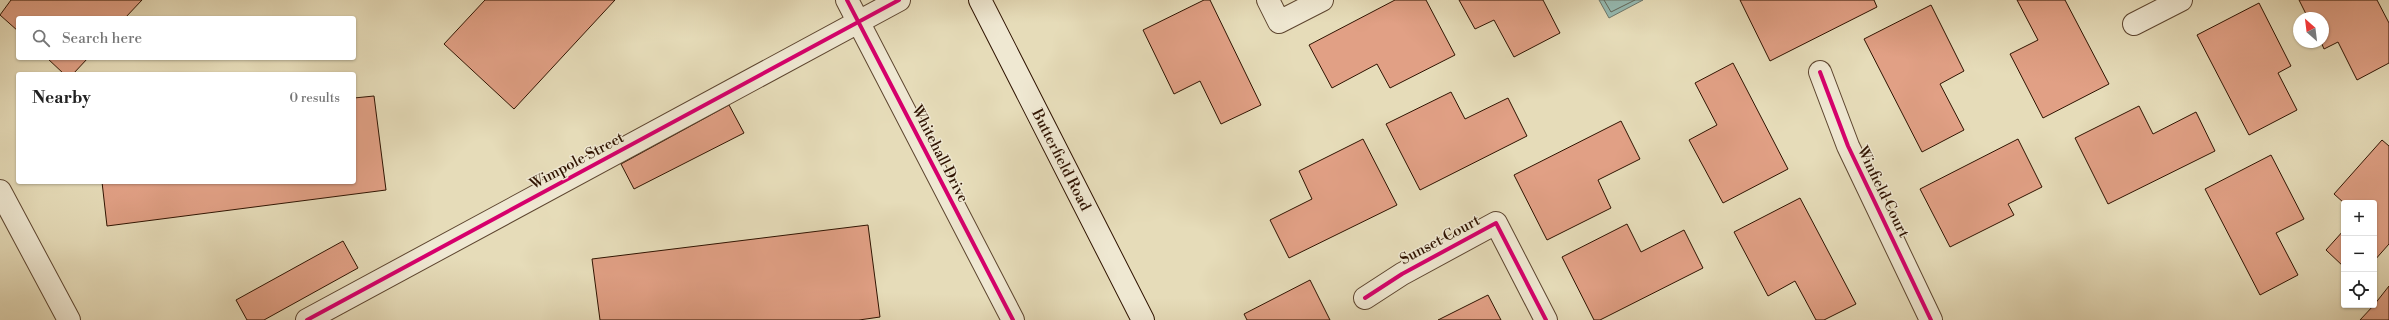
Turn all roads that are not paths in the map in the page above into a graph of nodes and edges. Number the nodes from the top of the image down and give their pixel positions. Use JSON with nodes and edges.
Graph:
{"nodes":[{"id":1,"x":847,"y":0,"type":"edge"},
{"id":2,"x":899,"y":0,"type":"edge"},
{"id":3,"x":980,"y":0,"type":"edge"},
{"id":4,"x":1268,"y":0,"type":"edge"},
{"id":5,"x":1322,"y":0,"type":"edge"},
{"id":6,"x":2181,"y":0,"type":"edge"},
{"id":7,"x":859,"y":23,"type":"junction"},
{"id":8,"x":2134,"y":24,"type":"dead end"},
{"id":9,"x":1820,"y":72,"type":"dead end"},
{"id":10,"x":0,"y":191,"type":"edge"},
{"id":11,"x":1365,"y":298,"type":"dead end"},
{"id":12,"x":68,"y":320,"type":"edge"},
{"id":13,"x":307,"y":320,"type":"edge"},
{"id":14,"x":1013,"y":320,"type":"edge"},
{"id":15,"x":1143,"y":320,"type":"edge"},
{"id":16,"x":1546,"y":320,"type":"edge"},
{"id":17,"x":1931,"y":320,"type":"edge"}],
"edges":[{"from":1,"to":7,"type":"street","name":"Whitehall Drive"},
{"from":2,"to":7,"type":"street","name":"Wimpole Street"},
{"from":3,"to":15,"type":"street","name":"Butterfield Road"},
{"from":4,"to":5,"type":"street"},
{"from":6,"to":8,"type":"street"},
{"from":7,"to":13,"type":"street","name":"Wimpole Street"},
{"from":7,"to":14,"type":"street","name":"Whitehall Drive"},
{"from":9,"to":17,"type":"street","name":"Winfield Court"},
{"from":10,"to":12,"type":"street"},
{"from":11,"to":16,"type":"street","name":"Sunset Court"}]}
